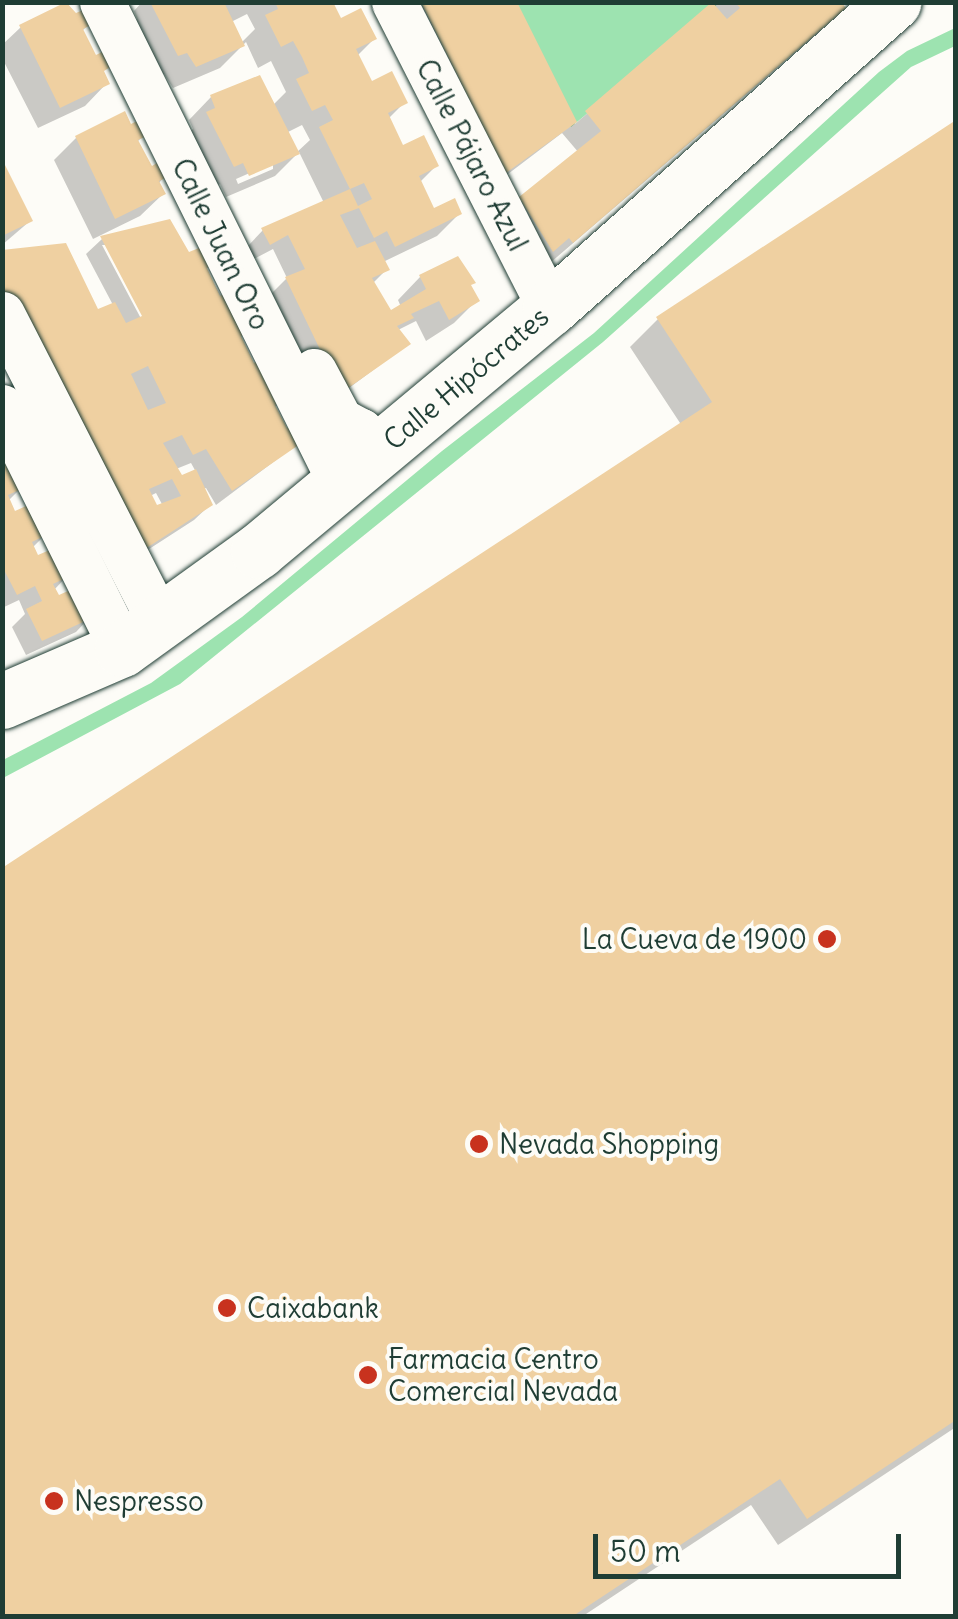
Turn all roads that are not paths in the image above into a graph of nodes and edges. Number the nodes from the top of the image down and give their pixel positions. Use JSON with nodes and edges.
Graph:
{"nodes":[{"id":1,"x":102,"y":2,"type":"edge"},
{"id":2,"x":130,"y":2,"type":"edge"},
{"id":3,"x":394,"y":2,"type":"edge"},
{"id":4,"x":893,"y":2,"type":"edge"},
{"id":5,"x":550,"y":308,"type":"junction"},
{"id":6,"x":2,"y":314,"type":"edge"},
{"id":7,"x":2,"y":407,"type":"edge"},
{"id":8,"x":357,"y":471,"type":"junction"},
{"id":9,"x":141,"y":636,"type":"junction"},
{"id":10,"x":2,"y":701,"type":"edge"}],
"edges":[{"from":1,"to":8,"type":"street","name":"Calle Juan Oro"},
{"from":2,"to":8,"type":"street","name":"Calle Juan Oro"},
{"from":3,"to":5,"type":"street","name":"Calle Pájaro Azul"},
{"from":4,"to":5,"type":"street","name":"Calle Hipócrates"},
{"from":5,"to":8,"type":"street","name":"Calle Hipócrates"},
{"from":6,"to":9,"type":"street"},
{"from":7,"to":9,"type":"street"},
{"from":8,"to":9,"type":"street","name":"Calle Hipócrates"},
{"from":9,"to":10,"type":"street","name":"Calle Hipócrates"}]}
